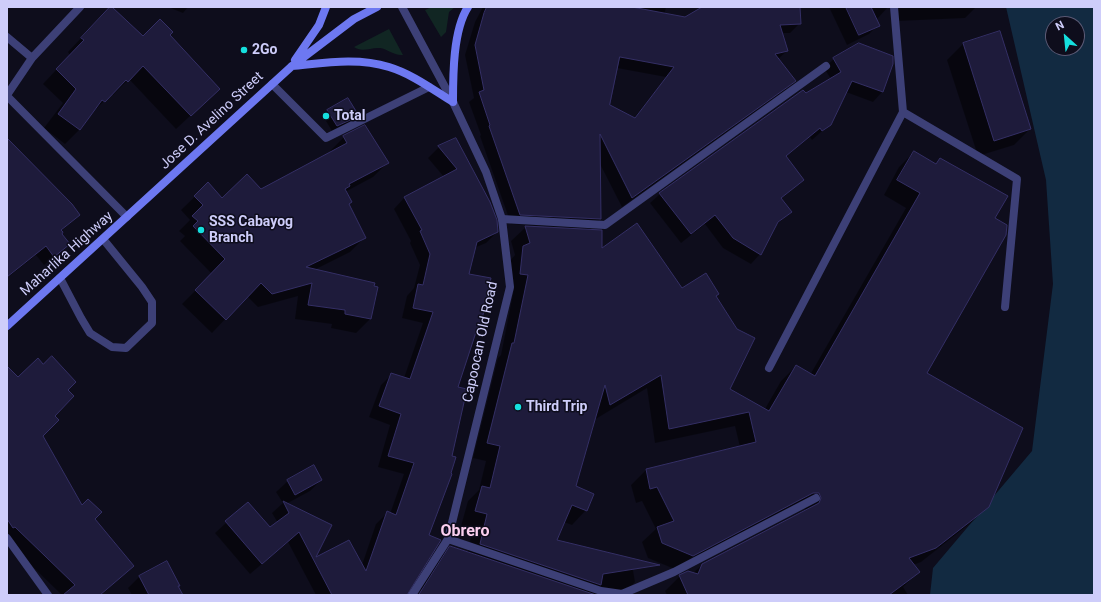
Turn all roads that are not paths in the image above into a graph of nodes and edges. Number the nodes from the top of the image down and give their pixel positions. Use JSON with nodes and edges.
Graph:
{"nodes":[{"id":1,"x":80,"y":7,"type":"edge"},
{"id":2,"x":326,"y":7,"type":"edge"},
{"id":3,"x":377,"y":7,"type":"edge"},
{"id":4,"x":402,"y":7,"type":"edge"},
{"id":5,"x":468,"y":7,"type":"edge"},
{"id":6,"x":894,"y":7,"type":"edge"},
{"id":7,"x":7,"y":37,"type":"edge"},
{"id":8,"x":32,"y":58,"type":"junction"},
{"id":9,"x":292,"y":66,"type":"junction"},
{"id":10,"x":826,"y":66,"type":"dead end"},
{"id":11,"x":272,"y":84,"type":"junction"},
{"id":12,"x":429,"y":87,"type":"junction"},
{"id":13,"x":7,"y":95,"type":"edge"},
{"id":14,"x":453,"y":102,"type":"junction"},
{"id":15,"x":903,"y":112,"type":"junction"},
{"id":16,"x":127,"y":217,"type":"junction"},
{"id":17,"x":502,"y":219,"type":"junction"},
{"id":18,"x":103,"y":239,"type":"junction"},
{"id":19,"x":60,"y":278,"type":"junction"},
{"id":20,"x":1005,"y":307,"type":"dead end"},
{"id":21,"x":7,"y":326,"type":"edge"},
{"id":22,"x":769,"y":368,"type":"dead end"},
{"id":23,"x":816,"y":498,"type":"dead end"},
{"id":24,"x":7,"y":538,"type":"edge"},
{"id":25,"x":448,"y":539,"type":"junction"},
{"id":26,"x":601,"y":593,"type":"edge"},
{"id":27,"x":48,"y":595,"type":"edge"},
{"id":28,"x":412,"y":595,"type":"edge"}],
"edges":[{"from":1,"to":8,"type":"street"},
{"from":2,"to":9,"type":"main road"},
{"from":3,"to":9,"type":"main road","name":"Jose D. Avelino Street"},
{"from":4,"to":14,"type":"street","name":"Capoocan Old Road"},
{"from":5,"to":14,"type":"main road"},
{"from":6,"to":15,"type":"street"},
{"from":7,"to":8,"type":"street"},
{"from":8,"to":13,"type":"street"},
{"from":9,"to":11,"type":"main road","name":"Jose D. Avelino Street"},
{"from":9,"to":12,"type":"main road"},
{"from":10,"to":17,"type":"street"},
{"from":11,"to":12,"type":"street"},
{"from":11,"to":16,"type":"main road","name":"Jose D. Avelino Street"},
{"from":12,"to":14,"type":"main road"},
{"from":13,"to":16,"type":"street"},
{"from":14,"to":17,"type":"street","name":"Capoocan Old Road"},
{"from":15,"to":20,"type":"street"},
{"from":15,"to":22,"type":"street"},
{"from":16,"to":18,"type":"main road","name":"Maharlika Highway"},
{"from":17,"to":25,"type":"street","name":"Capoocan Old Road"},
{"from":18,"to":19,"type":"main road","name":"Maharlika Highway"},
{"from":18,"to":19,"type":"street"},
{"from":19,"to":21,"type":"main road","name":"Maharlika Highway"},
{"from":23,"to":26,"type":"street"},
{"from":24,"to":27,"type":"street"},
{"from":25,"to":26,"type":"street"},
{"from":25,"to":28,"type":"street","name":"Capoocan Old Road"}]}
